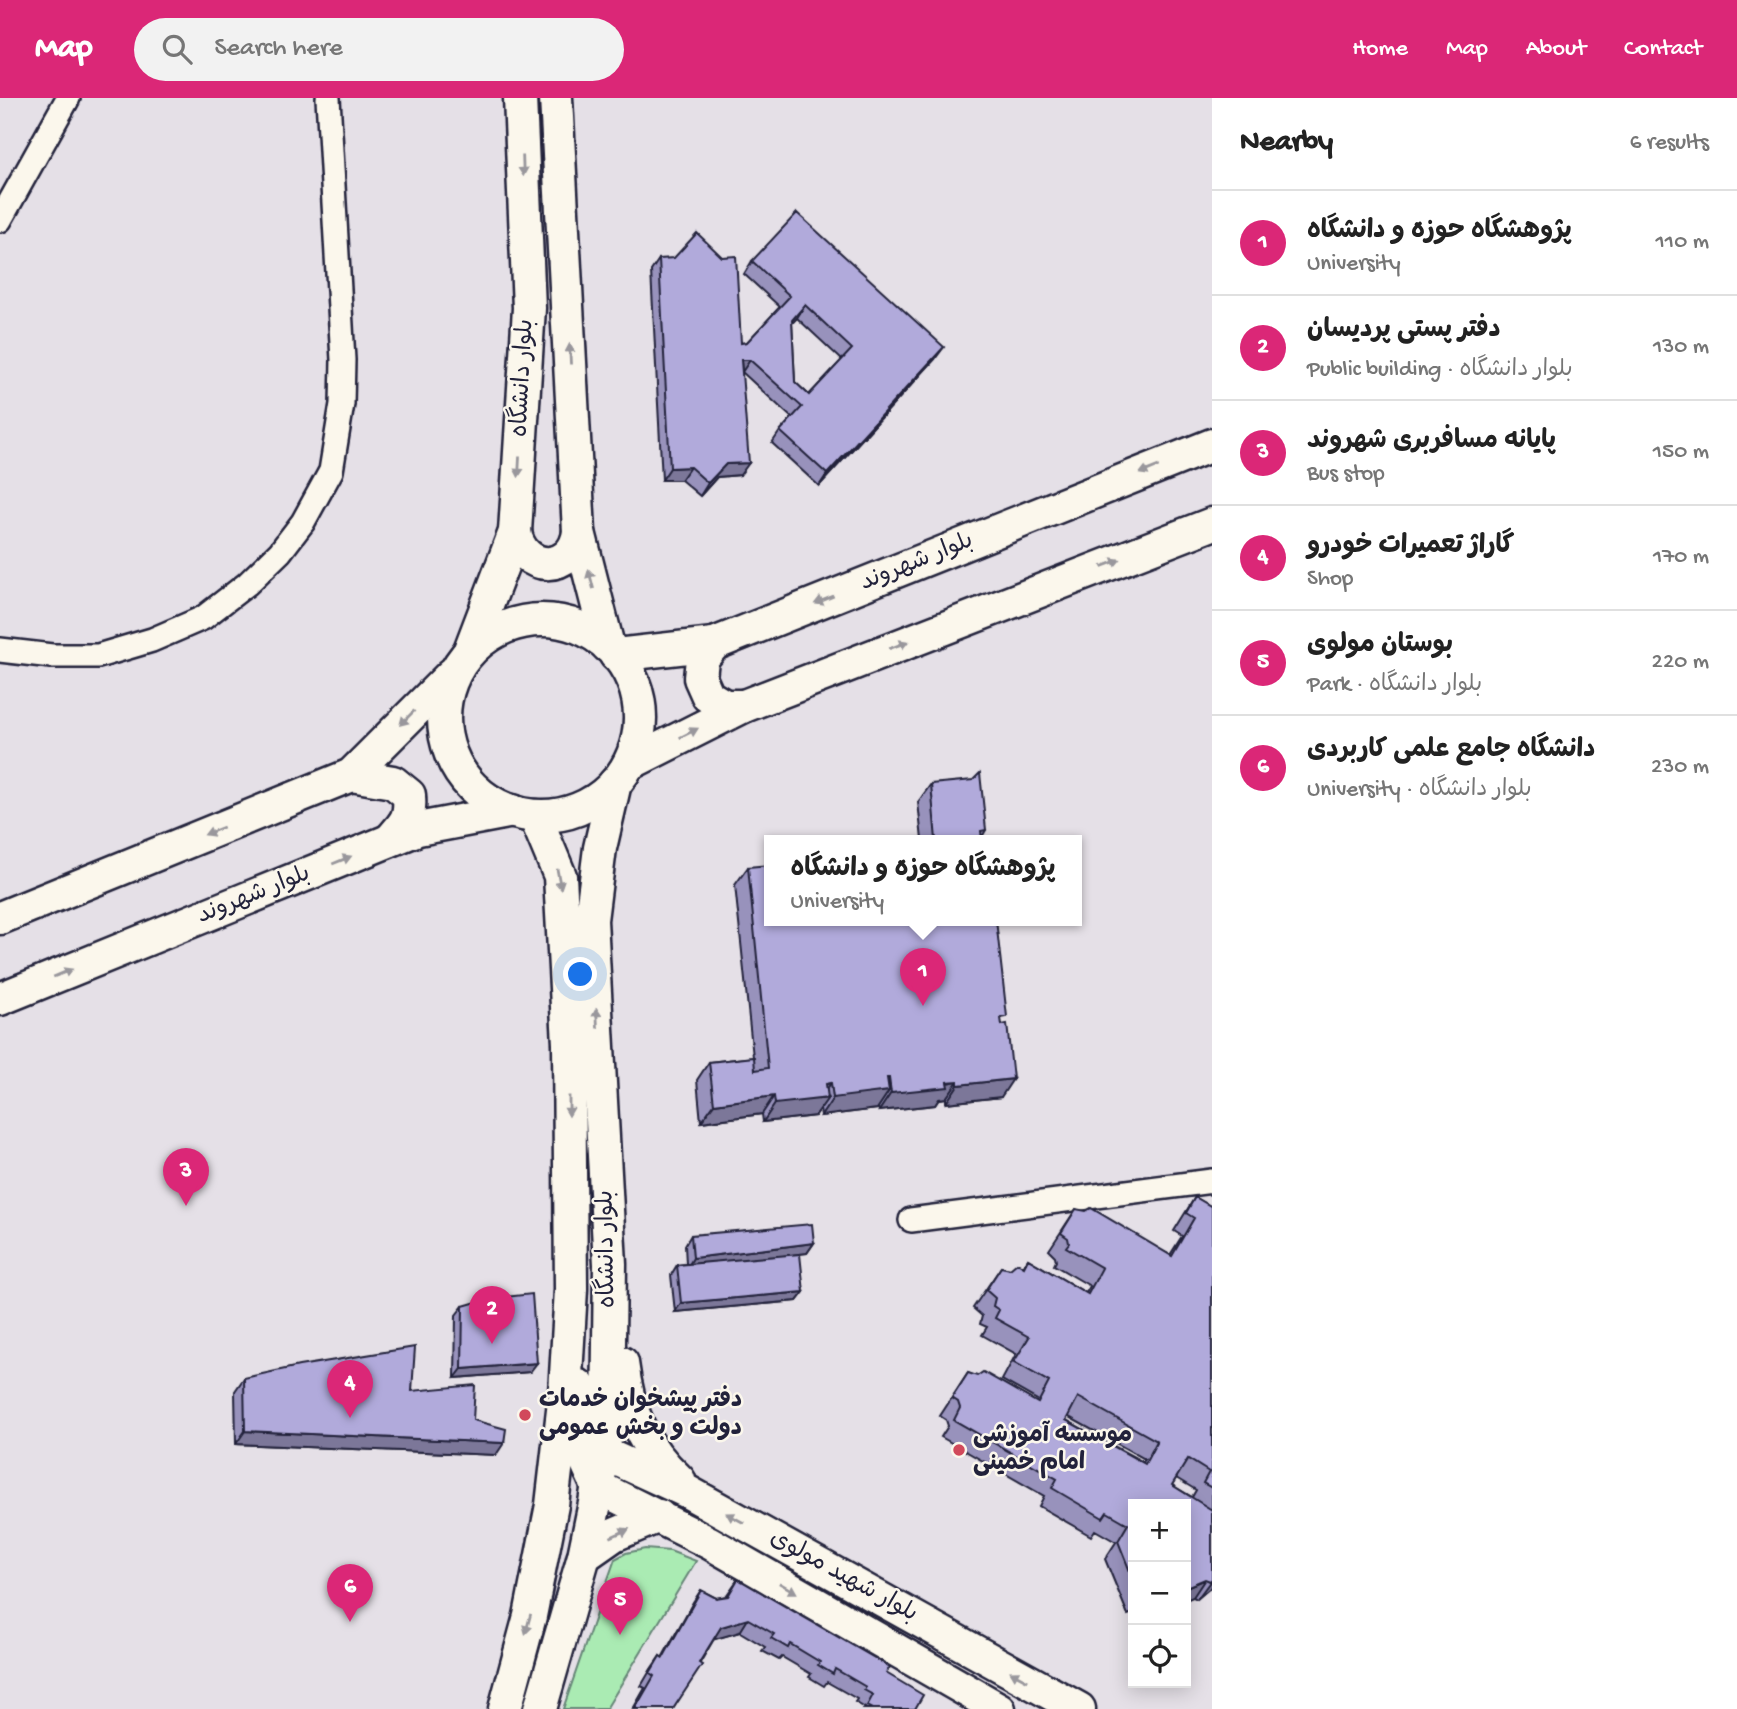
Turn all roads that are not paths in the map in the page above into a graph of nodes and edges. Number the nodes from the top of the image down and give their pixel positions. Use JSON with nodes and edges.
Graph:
{"nodes":[{"id":1,"x":68,"y":98,"type":"edge"},
{"id":2,"x":328,"y":98,"type":"edge"},
{"id":3,"x":520,"y":98,"type":"edge"},
{"id":4,"x":556,"y":98,"type":"edge"},
{"id":5,"x":0,"y":220,"type":"edge"},
{"id":6,"x":1212,"y":445,"type":"edge"},
{"id":7,"x":1212,"y":523,"type":"edge"},
{"id":8,"x":515,"y":532,"type":"junction"},
{"id":9,"x":579,"y":532,"type":"junction"},
{"id":10,"x":714,"y":644,"type":"junction"},
{"id":11,"x":0,"y":650,"type":"edge"},
{"id":12,"x":612,"y":650,"type":"junction"},
{"id":13,"x":463,"y":660,"type":"junction"},
{"id":14,"x":744,"y":706,"type":"junction"},
{"id":15,"x":622,"y":774,"type":"junction"},
{"id":16,"x":351,"y":775,"type":"junction"},
{"id":17,"x":524,"y":814,"type":"junction"},
{"id":18,"x":390,"y":841,"type":"junction"},
{"id":19,"x":0,"y":918,"type":"edge"},
{"id":20,"x":0,"y":999,"type":"edge"},
{"id":21,"x":1212,"y":1181,"type":"edge"},
{"id":22,"x":911,"y":1220,"type":"dead end"},
{"id":23,"x":610,"y":1264,"type":"junction"},
{"id":24,"x":569,"y":1328,"type":"junction"},
{"id":25,"x":596,"y":1468,"type":"junction"},
{"id":26,"x":650,"y":1472,"type":"junction"},
{"id":27,"x":688,"y":1492,"type":"junction"},
{"id":28,"x":651,"y":1512,"type":"junction"},
{"id":29,"x":584,"y":1556,"type":"junction"},
{"id":30,"x":541,"y":1569,"type":"junction"},
{"id":31,"x":506,"y":1709,"type":"edge"},
{"id":32,"x":540,"y":1709,"type":"edge"},
{"id":33,"x":999,"y":1709,"type":"edge"},
{"id":34,"x":1079,"y":1709,"type":"edge"}],
"edges":[{"from":1,"to":5,"type":"street"},
{"from":2,"to":11,"type":"street"},
{"from":3,"to":8,"type":"main road","name":"بلوار دانشگاه","one_way":true},
{"from":9,"to":4,"type":"main road","name":"بلوار دانشگاه","one_way":true},
{"from":6,"to":10,"type":"main road","name":"بلوار شهروند","one_way":true},
{"from":14,"to":7,"type":"main road","one_way":true},
{"from":8,"to":9,"type":"main road"},
{"from":8,"to":13,"type":"main road","name":"بلوار دانشگاه"},
{"from":12,"to":9,"type":"main road","name":"بلوار دانشگاه","one_way":true},
{"from":10,"to":12,"type":"main road","name":"بلوار شهروند"},
{"from":10,"to":14,"type":"main road"},
{"from":12,"to":13,"type":"main road"},
{"from":12,"to":15,"type":"main road"},
{"from":13,"to":16,"type":"main road","one_way":true},
{"from":13,"to":17,"type":"main road"},
{"from":15,"to":14,"type":"main road","one_way":true},
{"from":15,"to":17,"type":"main road"},
{"from":23,"to":15,"type":"main road","name":"بلوار دانشگاه","one_way":true},
{"from":16,"to":18,"type":"main road"},
{"from":16,"to":19,"type":"main road","one_way":true},
{"from":17,"to":18,"type":"main road","name":"بلوار شهروند"},
{"from":17,"to":24,"type":"main road","name":"بلوار دانشگاه","one_way":true},
{"from":20,"to":18,"type":"main road","name":"بلوار شهروند","one_way":true},
{"from":21,"to":22,"type":"street"},
{"from":23,"to":25,"type":"main road","name":"بلوار دانشگاه"},
{"from":23,"to":27,"type":"main road"},
{"from":24,"to":25,"type":"main road"},
{"from":24,"to":30,"type":"main road","name":"بلوار دانشگاه"},
{"from":25,"to":26,"type":"main road","name":"بلوار شهید مولوی"},
{"from":25,"to":28,"type":"main road","name":"بلوار شهید مولوی"},
{"from":25,"to":29,"type":"main road","name":"بلوار دانشگاه"},
{"from":25,"to":30,"type":"main road"},
{"from":26,"to":27,"type":"main road","name":"بلوار شهید مولوی"},
{"from":26,"to":28,"type":"main road"},
{"from":34,"to":27,"type":"main road","name":"بلوار شهید مولوی","one_way":true},
{"from":29,"to":28,"type":"main road","one_way":true},
{"from":28,"to":33,"type":"main road","name":"بلوار شهید مولوی","one_way":true},
{"from":29,"to":32,"type":"main road","name":"بلوار دانشگاه"},
{"from":30,"to":31,"type":"main road","name":"بلوار دانشگاه","one_way":true}]}
